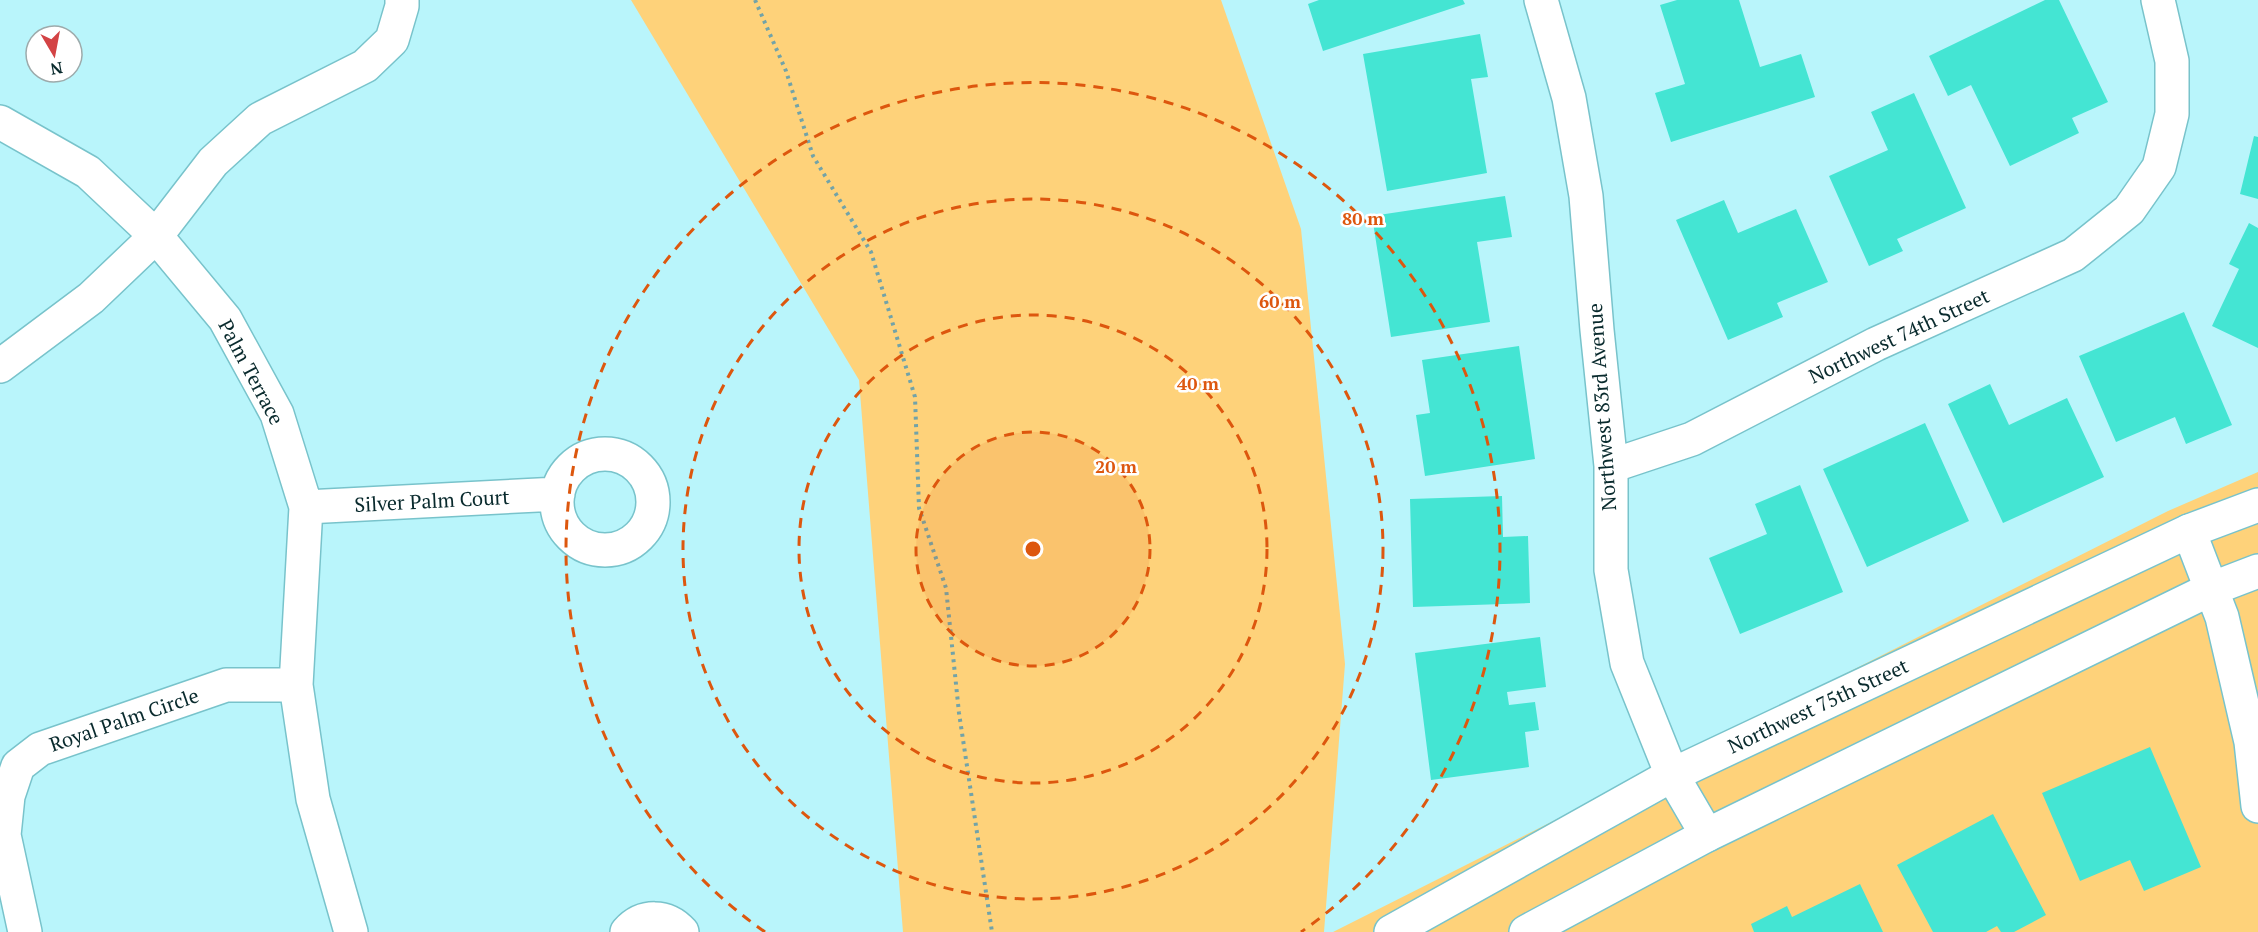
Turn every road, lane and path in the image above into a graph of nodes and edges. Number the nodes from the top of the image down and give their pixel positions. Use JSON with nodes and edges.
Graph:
{"nodes":[{"id":1,"x":402,"y":0,"type":"edge"},
{"id":2,"x":755,"y":0,"type":"edge"},
{"id":3,"x":1541,"y":0,"type":"edge"},
{"id":4,"x":2158,"y":0,"type":"edge"},
{"id":5,"x":0,"y":122,"type":"edge"},
{"id":6,"x":156,"y":236,"type":"junction"},
{"id":7,"x":0,"y":366,"type":"edge"},
{"id":8,"x":1611,"y":466,"type":"junction"},
{"id":9,"x":558,"y":494,"type":"dead end"},
{"id":10,"x":2258,"y":505,"type":"edge"},
{"id":11,"x":306,"y":507,"type":"junction"},
{"id":12,"x":2189,"y":531,"type":"junction"},
{"id":13,"x":2258,"y":571,"type":"edge"},
{"id":14,"x":2211,"y":589,"type":"junction"},
{"id":15,"x":296,"y":685,"type":"junction"},
{"id":16,"x":1672,"y":775,"type":"junction"},
{"id":17,"x":2258,"y":806,"type":"edge"},
{"id":18,"x":1707,"y":835,"type":"junction"},
{"id":19,"x":25,"y":932,"type":"edge"},
{"id":20,"x":351,"y":932,"type":"edge"},
{"id":21,"x":627,"y":932,"type":"edge"},
{"id":22,"x":682,"y":932,"type":"edge"},
{"id":23,"x":992,"y":932,"type":"edge"},
{"id":24,"x":1391,"y":932,"type":"edge"},
{"id":25,"x":1527,"y":932,"type":"edge"}],
"edges":[{"from":1,"to":6,"type":"street"},
{"from":2,"to":23,"type":"path"},
{"from":3,"to":8,"type":"street","name":"Northwest 83rd Avenue"},
{"from":4,"to":8,"type":"street","name":"Northwest 74th Street"},
{"from":5,"to":6,"type":"street","name":"Palm Terrace"},
{"from":6,"to":7,"type":"street"},
{"from":6,"to":11,"type":"street","name":"Palm Terrace"},
{"from":8,"to":16,"type":"street","name":"Northwest 83rd Avenue"},
{"from":9,"to":11,"type":"street","name":"Silver Palm Court"},
{"from":10,"to":12,"type":"street","name":"Northwest 75th Street"},
{"from":11,"to":15,"type":"street","name":"Palm Terrace"},
{"from":12,"to":14,"type":"street"},
{"from":12,"to":16,"type":"street","name":"Northwest 75th Street"},
{"from":13,"to":14,"type":"street"},
{"from":14,"to":17,"type":"street"},
{"from":14,"to":18,"type":"street"},
{"from":15,"to":19,"type":"street","name":"Royal Palm Circle"},
{"from":15,"to":20,"type":"street","name":"Palm Terrace"},
{"from":16,"to":18,"type":"street","name":"Northwest 83rd Avenue"},
{"from":16,"to":24,"type":"street","name":"Northwest 75th Street"},
{"from":18,"to":25,"type":"street"},
{"from":21,"to":22,"type":"street"}]}
